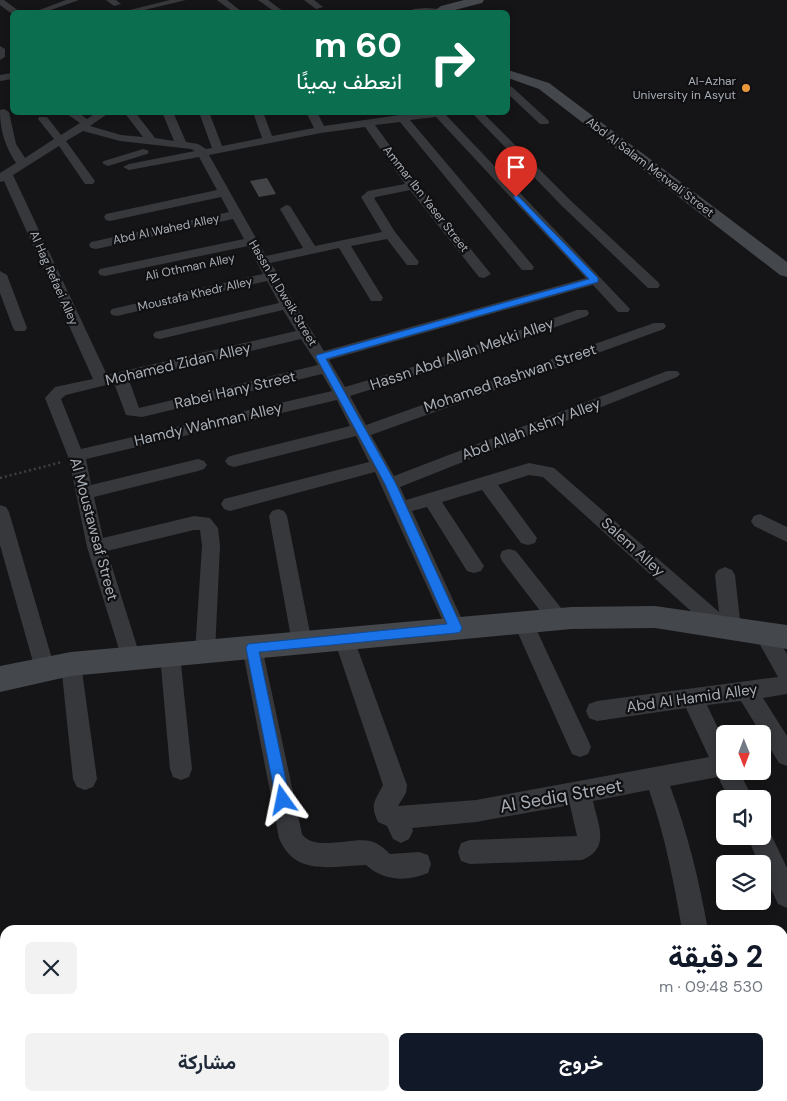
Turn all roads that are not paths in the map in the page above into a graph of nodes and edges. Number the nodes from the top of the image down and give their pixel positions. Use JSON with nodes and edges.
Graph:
{"nodes":[{"id":1,"x":49,"y":0,"type":"edge"},
{"id":2,"x":221,"y":0,"type":"edge"},
{"id":3,"x":262,"y":0,"type":"edge"},
{"id":4,"x":308,"y":0,"type":"edge"},
{"id":5,"x":478,"y":0,"type":"edge"},
{"id":6,"x":0,"y":1,"type":"edge"},
{"id":7,"x":159,"y":2,"type":"edge"},
{"id":8,"x":180,"y":3,"type":"edge"},
{"id":9,"x":70,"y":4,"type":"edge"},
{"id":10,"x":319,"y":7,"type":"dead end"},
{"id":11,"x":13,"y":10,"type":"edge"},
{"id":12,"x":48,"y":10,"type":"edge"},
{"id":13,"x":133,"y":10,"type":"edge"},
{"id":14,"x":234,"y":10,"type":"edge"},
{"id":15,"x":277,"y":10,"type":"edge"},
{"id":16,"x":446,"y":10,"type":"edge"},
{"id":17,"x":0,"y":49,"type":"edge"},
{"id":18,"x":2,"y":62,"type":"edge"},
{"id":19,"x":510,"y":75,"type":"edge"},
{"id":20,"x":510,"y":91,"type":"edge"},
{"id":21,"x":523,"y":101,"type":"junction"},
{"id":22,"x":510,"y":104,"type":"edge"},
{"id":23,"x":4,"y":112,"type":"dead end"},
{"id":24,"x":72,"y":115,"type":"edge"},
{"id":25,"x":100,"y":115,"type":"edge"},
{"id":26,"x":131,"y":115,"type":"edge"},
{"id":27,"x":168,"y":115,"type":"edge"},
{"id":28,"x":205,"y":115,"type":"edge"},
{"id":29,"x":259,"y":115,"type":"edge"},
{"id":30,"x":312,"y":115,"type":"edge"},
{"id":31,"x":411,"y":115,"type":"edge"},
{"id":32,"x":442,"y":115,"type":"edge"},
{"id":33,"x":479,"y":115,"type":"edge"},
{"id":34,"x":397,"y":116,"type":"edge"},
{"id":35,"x":43,"y":119,"type":"dead end"},
{"id":36,"x":544,"y":122,"type":"dead end"},
{"id":37,"x":368,"y":123,"type":"junction"},
{"id":38,"x":84,"y":125,"type":"junction"},
{"id":39,"x":320,"y":130,"type":"junction"},
{"id":40,"x":268,"y":139,"type":"junction"},
{"id":41,"x":60,"y":140,"type":"junction"},
{"id":42,"x":152,"y":142,"type":"junction"},
{"id":43,"x":175,"y":145,"type":"junction"},
{"id":44,"x":218,"y":149,"type":"junction"},
{"id":45,"x":202,"y":152,"type":"junction"},
{"id":46,"x":108,"y":162,"type":"dead end"},
{"id":47,"x":23,"y":164,"type":"junction"},
{"id":48,"x":129,"y":167,"type":"dead end"},
{"id":49,"x":3,"y":176,"type":"edge"},
{"id":50,"x":89,"y":181,"type":"dead end"},
{"id":51,"x":413,"y":186,"type":"junction"},
{"id":52,"x":225,"y":192,"type":"junction"},
{"id":53,"x":286,"y":209,"type":"dead end"},
{"id":54,"x":237,"y":214,"type":"junction"},
{"id":55,"x":110,"y":216,"type":"dead end"},
{"id":56,"x":390,"y":234,"type":"junction"},
{"id":57,"x":343,"y":244,"type":"junction"},
{"id":58,"x":96,"y":245,"type":"dead end"},
{"id":59,"x":311,"y":250,"type":"junction"},
{"id":60,"x":258,"y":251,"type":"junction"},
{"id":61,"x":412,"y":262,"type":"dead end"},
{"id":62,"x":527,"y":268,"type":"dead end"},
{"id":63,"x":787,"y":271,"type":"edge"},
{"id":64,"x":105,"y":272,"type":"dead end"},
{"id":65,"x":484,"y":274,"type":"dead end"},
{"id":66,"x":0,"y":275,"type":"edge"},
{"id":67,"x":273,"y":276,"type":"junction"},
{"id":68,"x":595,"y":280,"type":"junction"},
{"id":69,"x":121,"y":282,"type":"dead end"},
{"id":70,"x":653,"y":285,"type":"dead end"},
{"id":71,"x":376,"y":298,"type":"dead end"},
{"id":72,"x":288,"y":305,"type":"junction"},
{"id":73,"x":622,"y":309,"type":"dead end"},
{"id":74,"x":117,"y":312,"type":"dead end"},
{"id":75,"x":582,"y":313,"type":"dead end"},
{"id":76,"x":659,"y":326,"type":"dead end"},
{"id":77,"x":20,"y":328,"type":"dead end"},
{"id":78,"x":306,"y":333,"type":"junction"},
{"id":79,"x":160,"y":335,"type":"dead end"},
{"id":80,"x":324,"y":362,"type":"junction"},
{"id":81,"x":672,"y":374,"type":"dead end"},
{"id":82,"x":120,"y":377,"type":"junction"},
{"id":83,"x":102,"y":382,"type":"junction"},
{"id":84,"x":342,"y":394,"type":"junction"},
{"id":85,"x":53,"y":400,"type":"joint"},
{"id":86,"x":362,"y":430,"type":"junction"},
{"id":87,"x":76,"y":457,"type":"junction"},
{"id":88,"x":234,"y":461,"type":"dead end"},
{"id":89,"x":379,"y":465,"type":"junction"},
{"id":90,"x":198,"y":466,"type":"dead end"},
{"id":91,"x":486,"y":482,"type":"junction"},
{"id":92,"x":390,"y":484,"type":"junction"},
{"id":93,"x":85,"y":493,"type":"junction"},
{"id":94,"x":431,"y":499,"type":"junction"},
{"id":95,"x":230,"y":504,"type":"dead end"},
{"id":96,"x":401,"y":508,"type":"junction"},
{"id":97,"x":0,"y":512,"type":"edge"},
{"id":98,"x":278,"y":516,"type":"dead end"},
{"id":99,"x":760,"y":521,"type":"dead end"},
{"id":100,"x":787,"y":535,"type":"edge"},
{"id":101,"x":528,"y":538,"type":"dead end"},
{"id":102,"x":96,"y":547,"type":"junction"},
{"id":103,"x":509,"y":556,"type":"dead end"},
{"id":104,"x":474,"y":566,"type":"dead end"},
{"id":105,"x":725,"y":574,"type":"dead end"},
{"id":106,"x":558,"y":619,"type":"junction"},
{"id":107,"x":523,"y":622,"type":"junction"},
{"id":108,"x":456,"y":628,"type":"junction"},
{"id":109,"x":727,"y":628,"type":"junction"},
{"id":110,"x":776,"y":635,"type":"edge"},
{"id":111,"x":344,"y":639,"type":"junction"},
{"id":112,"x":302,"y":643,"type":"junction"},
{"id":113,"x":252,"y":648,"type":"junction"},
{"id":114,"x":205,"y":652,"type":"junction"},
{"id":115,"x":170,"y":655,"type":"junction"},
{"id":116,"x":131,"y":659,"type":"junction"},
{"id":117,"x":58,"y":667,"type":"junction"},
{"id":118,"x":787,"y":673,"type":"edge"},
{"id":119,"x":0,"y":679,"type":"edge"},
{"id":120,"x":787,"y":685,"type":"edge"},
{"id":121,"x":747,"y":691,"type":"junction"},
{"id":122,"x":692,"y":698,"type":"junction"},
{"id":123,"x":597,"y":711,"type":"dead end"},
{"id":124,"x":580,"y":747,"type":"dead end"},
{"id":125,"x":716,"y":747,"type":"edge"},
{"id":126,"x":787,"y":756,"type":"edge"},
{"id":127,"x":716,"y":768,"type":"edge"},
{"id":128,"x":181,"y":769,"type":"dead end"},
{"id":129,"x":656,"y":778,"type":"junction"},
{"id":130,"x":85,"y":779,"type":"dead end"},
{"id":131,"x":579,"y":793,"type":"junction"},
{"id":132,"x":763,"y":845,"type":"edge"},
{"id":133,"x":470,"y":852,"type":"dead end"},
{"id":134,"x":419,"y":864,"type":"dead end"},
{"id":135,"x":787,"y":895,"type":"edge"},
{"id":136,"x":694,"y":925,"type":"edge"}],
"edges":[{"from":1,"to":9,"type":"street"},
{"from":2,"to":14,"type":"street"},
{"from":3,"to":15,"type":"street"},
{"from":4,"to":10,"type":"street"},
{"from":5,"to":16,"type":"street"},
{"from":6,"to":11,"type":"street"},
{"from":7,"to":8,"type":"street"},
{"from":7,"to":13,"type":"street"},
{"from":9,"to":12,"type":"street"},
{"from":17,"to":18,"type":"street"},
{"from":19,"to":63,"type":"street","name":"Abd Al Salam Metwali Street"},
{"from":20,"to":21,"type":"street"},
{"from":21,"to":22,"type":"street"},
{"from":21,"to":36,"type":"street"},
{"from":23,"to":47,"type":"street"},
{"from":24,"to":38,"type":"street"},
{"from":25,"to":38,"type":"street"},
{"from":26,"to":42,"type":"street"},
{"from":27,"to":43,"type":"street"},
{"from":28,"to":44,"type":"street"},
{"from":29,"to":40,"type":"street"},
{"from":30,"to":39,"type":"street"},
{"from":31,"to":34,"type":"street"},
{"from":32,"to":68,"type":"street"},
{"from":33,"to":70,"type":"street"},
{"from":34,"to":37,"type":"street"},
{"from":34,"to":62,"type":"street"},
{"from":35,"to":41,"type":"street"},
{"from":37,"to":39,"type":"street"},
{"from":37,"to":51,"type":"street","name":"Ammar Ibn Yaser Street"},
{"from":38,"to":41,"type":"street"},
{"from":38,"to":42,"type":"street"},
{"from":39,"to":40,"type":"street"},
{"from":40,"to":44,"type":"street"},
{"from":41,"to":47,"type":"street"},
{"from":41,"to":50,"type":"street"},
{"from":42,"to":43,"type":"street"},
{"from":43,"to":45,"type":"street"},
{"from":43,"to":46,"type":"street"},
{"from":44,"to":45,"type":"street"},
{"from":45,"to":48,"type":"street"},
{"from":45,"to":52,"type":"street","name":"Hassn Al Dweik Street"},
{"from":47,"to":49,"type":"street"},
{"from":49,"to":83,"type":"street","name":"Al Hag Refaei Alley"},
{"from":51,"to":56,"type":"street"},
{"from":51,"to":65,"type":"street","name":"Ammar Ibn Yaser Street"},
{"from":52,"to":54,"type":"street","name":"Hassn Al Dweik Street"},
{"from":52,"to":55,"type":"street"},
{"from":53,"to":59,"type":"street"},
{"from":54,"to":58,"type":"street","name":"Abd Al Wahed Alley"},
{"from":54,"to":60,"type":"street","name":"Hassn Al Dweik Street"},
{"from":56,"to":57,"type":"street"},
{"from":56,"to":61,"type":"street"},
{"from":57,"to":59,"type":"street"},
{"from":57,"to":71,"type":"street"},
{"from":59,"to":60,"type":"street"},
{"from":60,"to":64,"type":"street"},
{"from":60,"to":67,"type":"street","name":"Hassn Al Dweik Street"},
{"from":60,"to":69,"type":"street","name":"Ali Othman Alley"},
{"from":66,"to":77,"type":"street"},
{"from":67,"to":72,"type":"street","name":"Hassn Al Dweik Street"},
{"from":67,"to":74,"type":"street","name":"Moustafa Khedr Alley"},
{"from":68,"to":73,"type":"street"},
{"from":68,"to":80,"type":"street","name":"Rabei Hany Street"},
{"from":72,"to":78,"type":"street","name":"Hassn Al Dweik Street"},
{"from":72,"to":79,"type":"street"},
{"from":75,"to":84,"type":"street","name":"Hassn Abd Allah Mekki Alley"},
{"from":76,"to":86,"type":"street","name":"Mohamed Rashwan Street"},
{"from":78,"to":80,"type":"street","name":"Hassn Al Dweik Street"},
{"from":78,"to":82,"type":"street","name":"Mohamed Zidan Alley"},
{"from":80,"to":82,"type":"street","name":"Rabei Hany Street"},
{"from":80,"to":84,"type":"street","name":"Hassn Al Dweik Street"},
{"from":81,"to":92,"type":"street","name":"Abd Allah Ashry Alley"},
{"from":82,"to":83,"type":"street","name":"Mohamed Zidan Alley"},
{"from":83,"to":85,"type":"street","name":"Mohamed Zidan Alley"},
{"from":84,"to":86,"type":"street","name":"Hassn Al Dweik Street"},
{"from":84,"to":87,"type":"street","name":"Hamdy Wahman Alley"},
{"from":85,"to":87,"type":"street","name":"Al Moustawsaf Street"},
{"from":86,"to":88,"type":"street","name":"Mohamed Rashwan Street"},
{"from":86,"to":89,"type":"street","name":"Hassn Al Dweik Street"},
{"from":87,"to":93,"type":"street","name":"Al Moustawsaf Street"},
{"from":89,"to":92,"type":"street","name":"Hassn Al Dweik Street"},
{"from":89,"to":95,"type":"street"},
{"from":90,"to":93,"type":"street"},
{"from":91,"to":94,"type":"street"},
{"from":91,"to":101,"type":"street"},
{"from":91,"to":109,"type":"street","name":"Salem Alley"},
{"from":92,"to":96,"type":"street","name":"Hassn Al Dweik Street"},
{"from":93,"to":102,"type":"street","name":"Al Moustawsaf Street"},
{"from":94,"to":96,"type":"street"},
{"from":94,"to":104,"type":"street"},
{"from":96,"to":108,"type":"street","name":"Hassn Al Dweik Street"},
{"from":97,"to":117,"type":"street"},
{"from":98,"to":112,"type":"street"},
{"from":99,"to":100,"type":"street"},
{"from":102,"to":114,"type":"street"},
{"from":102,"to":116,"type":"street","name":"Al Moustawsaf Street"},
{"from":103,"to":106,"type":"street"},
{"from":105,"to":109,"type":"street"},
{"from":106,"to":107,"type":"street"},
{"from":106,"to":109,"type":"street"},
{"from":107,"to":108,"type":"street"},
{"from":107,"to":124,"type":"street"},
{"from":108,"to":111,"type":"street"},
{"from":109,"to":110,"type":"street"},
{"from":110,"to":118,"type":"street"},
{"from":111,"to":112,"type":"street"},
{"from":111,"to":131,"type":"street","name":"Al Sediq Street"},
{"from":112,"to":113,"type":"street"},
{"from":113,"to":114,"type":"street"},
{"from":113,"to":134,"type":"street"},
{"from":114,"to":115,"type":"street"},
{"from":115,"to":116,"type":"street"},
{"from":115,"to":128,"type":"street"},
{"from":116,"to":117,"type":"street"},
{"from":117,"to":119,"type":"street"},
{"from":117,"to":130,"type":"street"},
{"from":120,"to":121,"type":"street","name":"Abd Al Hamid Alley"},
{"from":121,"to":122,"type":"street","name":"Abd Al Hamid Alley"},
{"from":121,"to":126,"type":"street"},
{"from":122,"to":123,"type":"street","name":"Abd Al Hamid Alley"},
{"from":122,"to":125,"type":"street"},
{"from":127,"to":129,"type":"street","name":"Al Sediq Street"},
{"from":129,"to":131,"type":"street","name":"Al Sediq Street"},
{"from":129,"to":136,"type":"street"},
{"from":131,"to":133,"type":"street"},
{"from":132,"to":135,"type":"street"}]}
